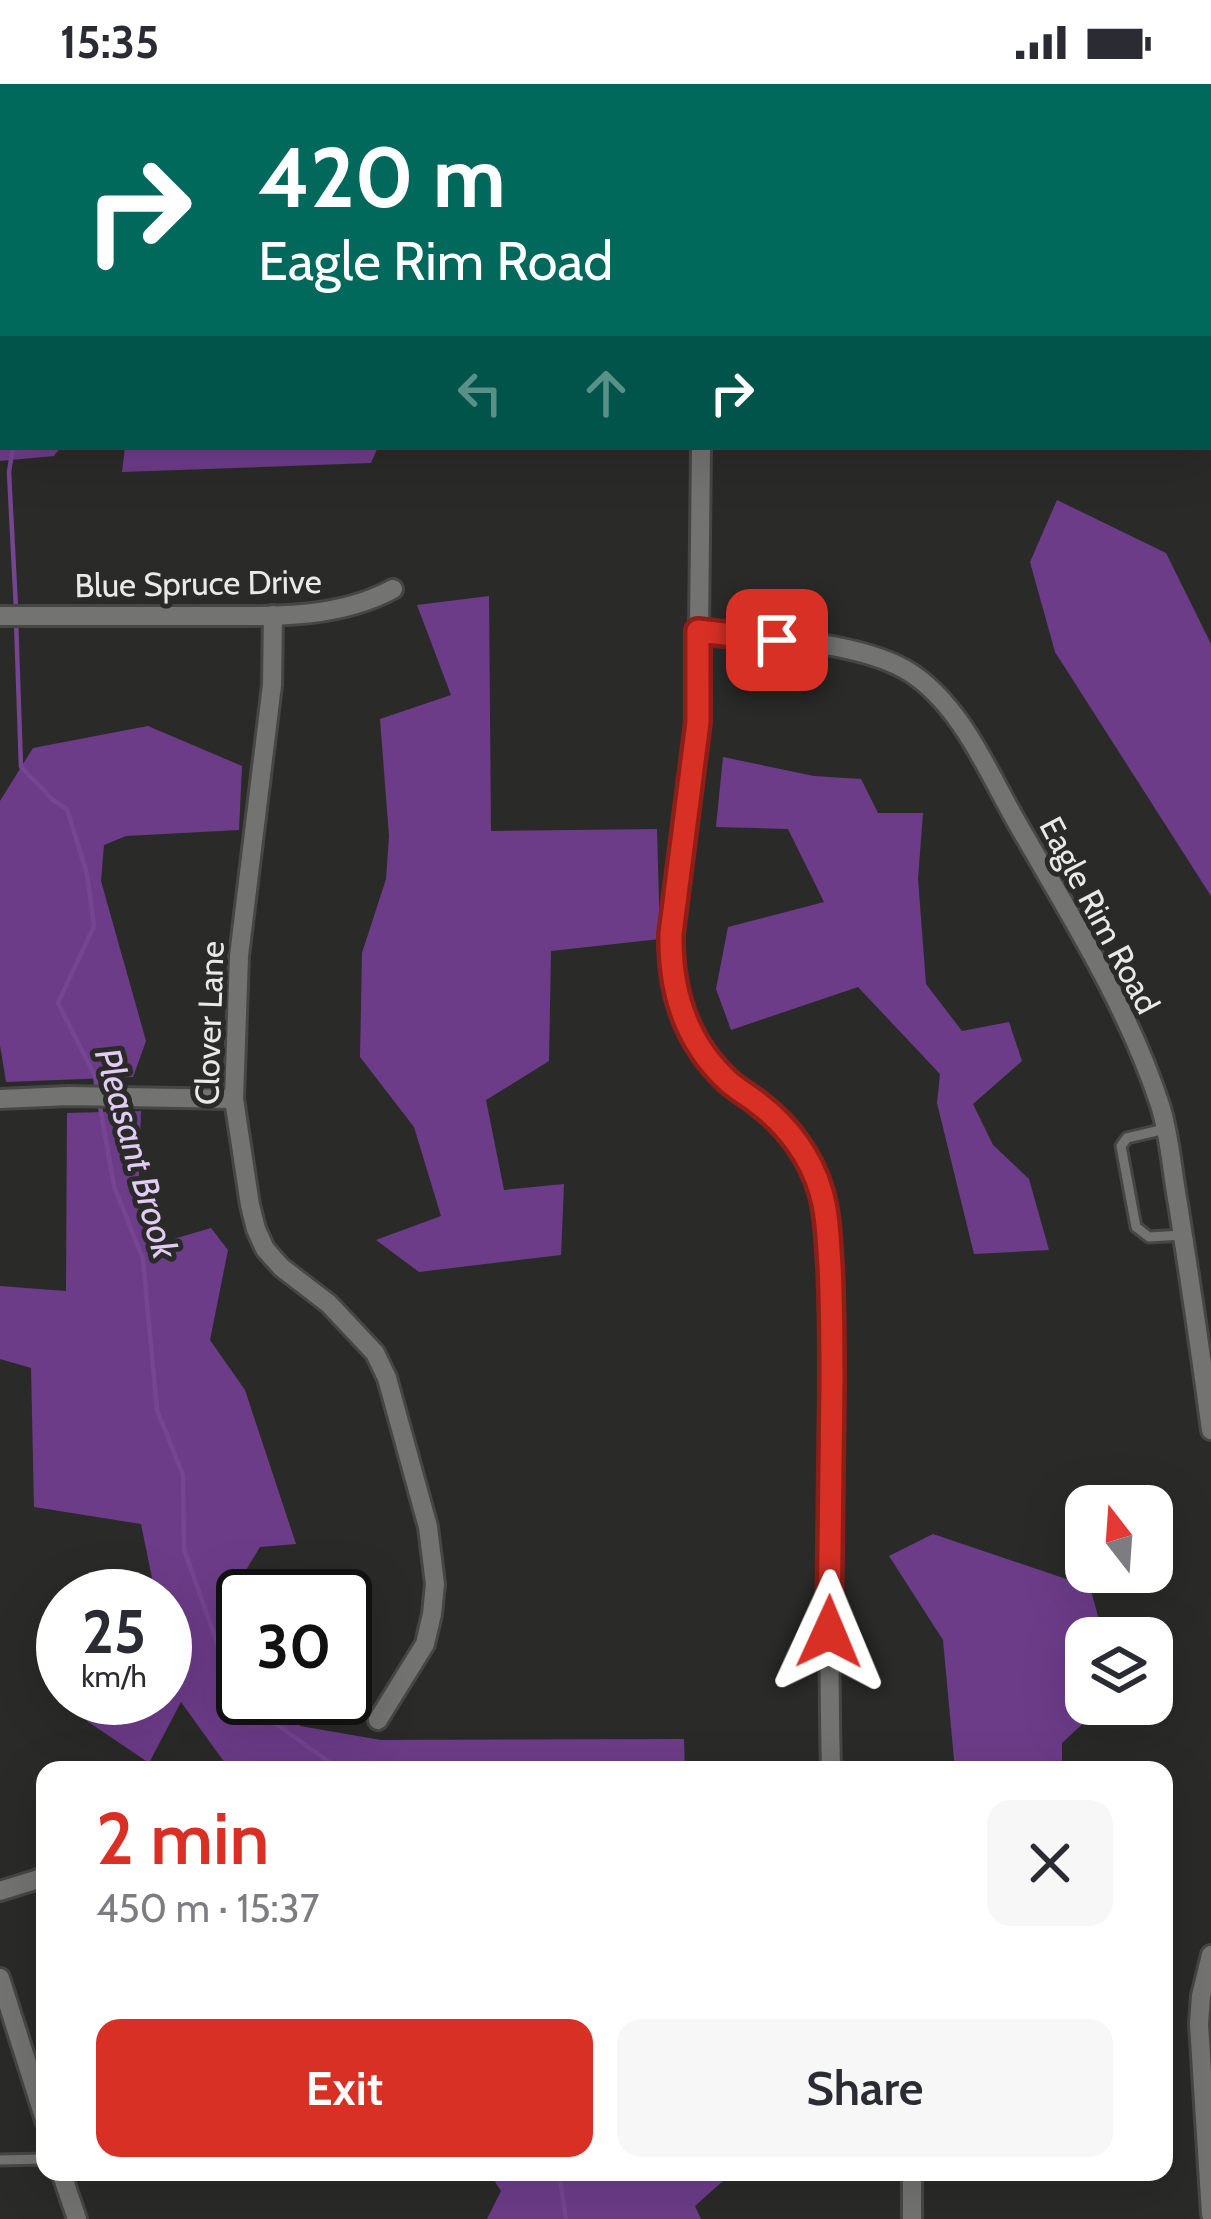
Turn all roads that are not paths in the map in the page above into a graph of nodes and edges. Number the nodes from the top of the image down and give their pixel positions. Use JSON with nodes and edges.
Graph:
{"nodes":[{"id":1,"x":701,"y":450,"type":"edge"},
{"id":2,"x":393,"y":589,"type":"dead end"},
{"id":3,"x":273,"y":615,"type":"junction"},
{"id":4,"x":0,"y":616,"type":"edge"},
{"id":5,"x":698,"y":631,"type":"junction"},
{"id":6,"x":0,"y":1099,"type":"edge"},
{"id":7,"x":234,"y":1099,"type":"junction"},
{"id":8,"x":1165,"y":1129,"type":"junction"},
{"id":9,"x":1183,"y":1234,"type":"junction"},
{"id":10,"x":1211,"y":1430,"type":"edge"},
{"id":11,"x":378,"y":1720,"type":"dead end"},
{"id":12,"x":831,"y":1761,"type":"edge"},
{"id":13,"x":36,"y":1879,"type":"edge"},
{"id":14,"x":0,"y":1891,"type":"edge"},
{"id":15,"x":1211,"y":1955,"type":"edge"},
{"id":16,"x":0,"y":1978,"type":"edge"},
{"id":17,"x":36,"y":2092,"type":"edge"},
{"id":18,"x":36,"y":2159,"type":"edge"},
{"id":19,"x":0,"y":2160,"type":"edge"},
{"id":20,"x":65,"y":2181,"type":"edge"},
{"id":21,"x":912,"y":2181,"type":"edge"},
{"id":22,"x":1211,"y":2214,"type":"edge"},
{"id":23,"x":76,"y":2219,"type":"edge"},
{"id":24,"x":912,"y":2219,"type":"edge"}],
"edges":[{"from":1,"to":5,"type":"street"},
{"from":2,"to":3,"type":"street","name":"Blue Spruce Drive"},
{"from":3,"to":4,"type":"street","name":"Blue Spruce Drive"},
{"from":3,"to":7,"type":"street","name":"Clover Lane"},
{"from":5,"to":8,"type":"street","name":"Eagle Rim Road"},
{"from":5,"to":12,"type":"street"},
{"from":6,"to":7,"type":"street"},
{"from":7,"to":11,"type":"street","name":"Clover Lane"},
{"from":8,"to":9,"type":"street","name":"Eagle Rim Road"},
{"from":8,"to":9,"type":"lane"},
{"from":9,"to":10,"type":"street","name":"Eagle Rim Road"},
{"from":13,"to":14,"type":"street"},
{"from":15,"to":22,"type":"street"},
{"from":16,"to":17,"type":"street"},
{"from":18,"to":19,"type":"lane"},
{"from":20,"to":23,"type":"street"},
{"from":21,"to":24,"type":"street"}]}
